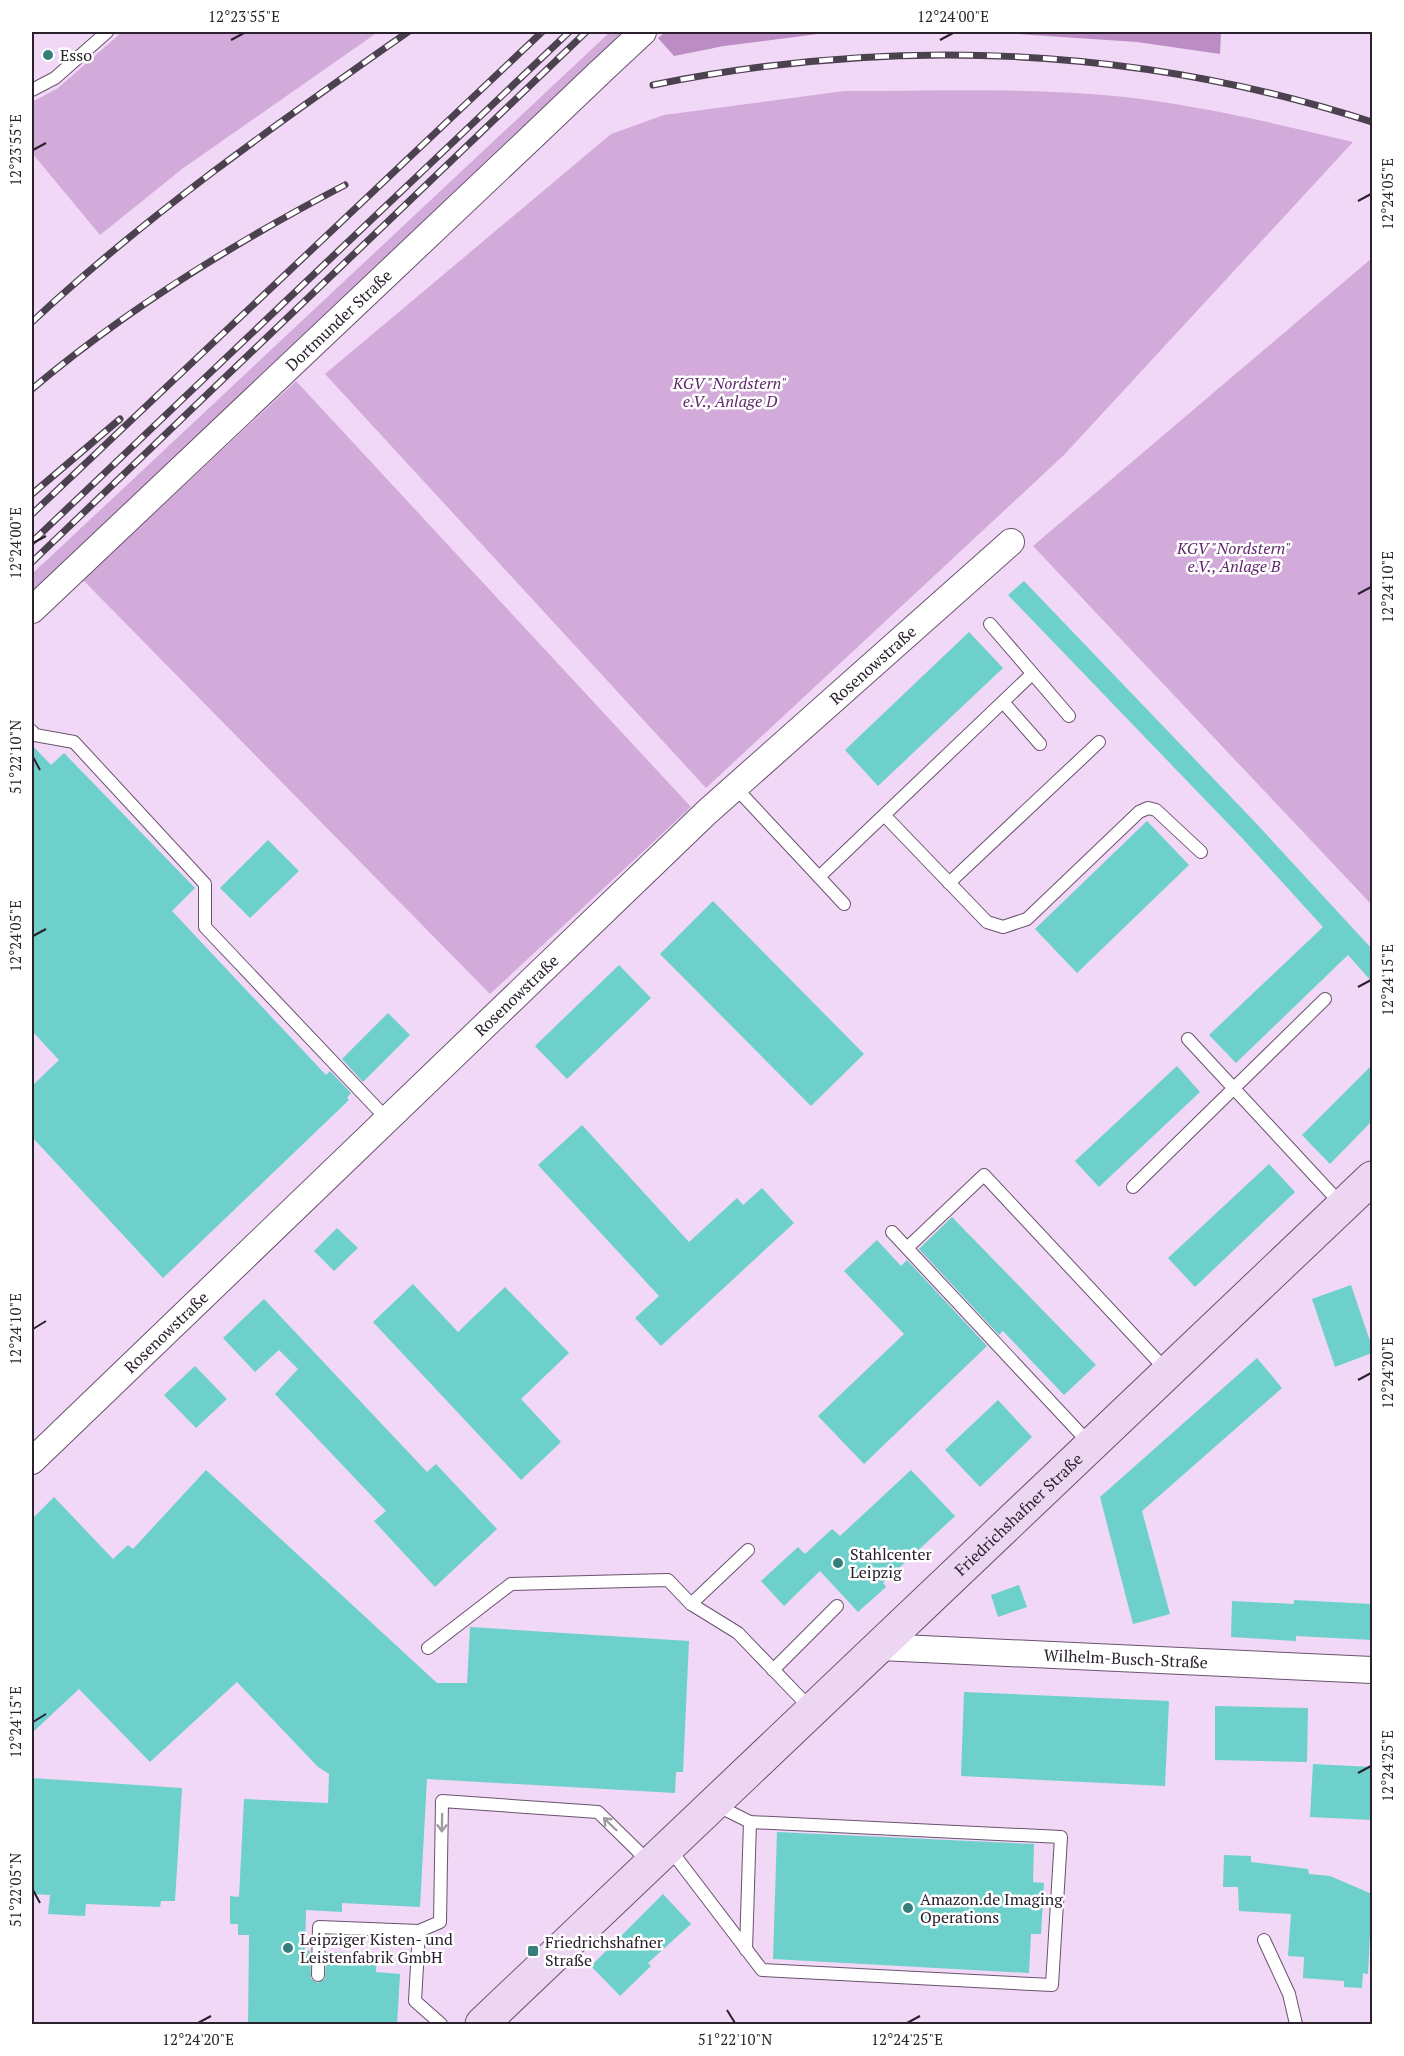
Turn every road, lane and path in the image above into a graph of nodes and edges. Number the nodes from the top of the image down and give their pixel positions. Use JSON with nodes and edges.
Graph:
{"nodes":[{"id":1,"x":107,"y":32,"type":"edge"},
{"id":2,"x":643,"y":32,"type":"edge"},
{"id":3,"x":32,"y":90,"type":"edge"},
{"id":4,"x":1011,"y":542,"type":"dead end"},
{"id":5,"x":32,"y":610,"type":"edge"},
{"id":6,"x":990,"y":624,"type":"dead end"},
{"id":7,"x":1032,"y":674,"type":"junction"},
{"id":8,"x":1003,"y":702,"type":"junction"},
{"id":9,"x":1069,"y":716,"type":"dead end"},
{"id":10,"x":32,"y":731,"type":"edge"},
{"id":11,"x":1099,"y":742,"type":"dead end"},
{"id":12,"x":1040,"y":744,"type":"dead end"},
{"id":13,"x":735,"y":787,"type":"junction"},
{"id":14,"x":885,"y":816,"type":"junction"},
{"id":15,"x":1201,"y":852,"type":"dead end"},
{"id":16,"x":819,"y":877,"type":"junction"},
{"id":17,"x":949,"y":883,"type":"junction"},
{"id":18,"x":844,"y":904,"type":"dead end"},
{"id":19,"x":1325,"y":999,"type":"dead end"},
{"id":20,"x":1188,"y":1039,"type":"dead end"},
{"id":21,"x":1234,"y":1088,"type":"junction"},
{"id":22,"x":386,"y":1118,"type":"junction"},
{"id":23,"x":1372,"y":1178,"type":"edge"},
{"id":24,"x":1132,"y":1187,"type":"dead end"},
{"id":25,"x":1343,"y":1206,"type":"junction"},
{"id":26,"x":892,"y":1232,"type":"dead end"},
{"id":27,"x":907,"y":1248,"type":"junction"},
{"id":28,"x":1167,"y":1371,"type":"junction"},
{"id":29,"x":1091,"y":1444,"type":"junction"},
{"id":30,"x":32,"y":1461,"type":"edge"},
{"id":31,"x":748,"y":1550,"type":"dead end"},
{"id":32,"x":691,"y":1604,"type":"junction"},
{"id":33,"x":837,"y":1606,"type":"dead end"},
{"id":34,"x":880,"y":1647,"type":"junction"},
{"id":35,"x":428,"y":1648,"type":"dead end"},
{"id":36,"x":773,"y":1670,"type":"junction"},
{"id":37,"x":1372,"y":1671,"type":"edge"},
{"id":38,"x":812,"y":1711,"type":"junction"},
{"id":39,"x":715,"y":1804,"type":"junction"},
{"id":40,"x":750,"y":1822,"type":"junction"},
{"id":41,"x":660,"y":1856,"type":"junction"},
{"id":42,"x":419,"y":1931,"type":"junction"},
{"id":43,"x":1264,"y":1940,"type":"dead end"},
{"id":44,"x":746,"y":1950,"type":"junction"},
{"id":45,"x":318,"y":1975,"type":"dead end"},
{"id":46,"x":441,"y":2025,"type":"edge"},
{"id":47,"x":482,"y":2025,"type":"edge"},
{"id":48,"x":1296,"y":2025,"type":"edge"}],
"edges":[{"from":1,"to":3,"type":"lane"},
{"from":2,"to":5,"type":"street","name":"Dortmunder Straße","bridge":true},
{"from":4,"to":13,"type":"street","name":"Rosenowstraße"},
{"from":6,"to":7,"type":"lane"},
{"from":7,"to":8,"type":"lane"},
{"from":7,"to":9,"type":"lane"},
{"from":8,"to":12,"type":"lane"},
{"from":8,"to":14,"type":"lane"},
{"from":10,"to":22,"type":"lane"},
{"from":11,"to":17,"type":"lane"},
{"from":13,"to":16,"type":"lane"},
{"from":13,"to":22,"type":"street","name":"Rosenowstraße"},
{"from":14,"to":16,"type":"lane"},
{"from":14,"to":17,"type":"lane"},
{"from":15,"to":17,"type":"lane"},
{"from":16,"to":18,"type":"lane"},
{"from":19,"to":21,"type":"lane"},
{"from":20,"to":21,"type":"lane"},
{"from":21,"to":24,"type":"lane"},
{"from":21,"to":25,"type":"lane"},
{"from":22,"to":30,"type":"street","name":"Rosenowstraße"},
{"from":23,"to":25,"type":"main road","name":"Friedrichshafner Straße"},
{"from":25,"to":28,"type":"main road","name":"Friedrichshafner Straße"},
{"from":26,"to":27,"type":"lane"},
{"from":27,"to":28,"type":"lane"},
{"from":27,"to":29,"type":"lane"},
{"from":28,"to":29,"type":"main road","name":"Friedrichshafner Straße"},
{"from":29,"to":34,"type":"main road","name":"Friedrichshafner Straße"},
{"from":31,"to":32,"type":"lane"},
{"from":32,"to":35,"type":"lane"},
{"from":32,"to":36,"type":"lane"},
{"from":33,"to":36,"type":"lane"},
{"from":34,"to":37,"type":"street","name":"Wilhelm-Busch-Straße"},
{"from":34,"to":38,"type":"main road","name":"Friedrichshafner Straße"},
{"from":36,"to":38,"type":"lane"},
{"from":38,"to":39,"type":"main road","name":"Friedrichshafner Straße"},
{"from":39,"to":40,"type":"lane"},
{"from":39,"to":41,"type":"main road","name":"Friedrichshafner Straße"},
{"from":40,"to":44,"type":"lane"},
{"from":40,"to":44,"type":"lane"},
{"from":41,"to":42,"type":"lane","one_way":true},
{"from":41,"to":44,"type":"lane"},
{"from":41,"to":47,"type":"main road","name":"Friedrichshafner Straße"},
{"from":42,"to":45,"type":"lane"},
{"from":42,"to":46,"type":"lane"},
{"from":43,"to":48,"type":"lane"}]}
